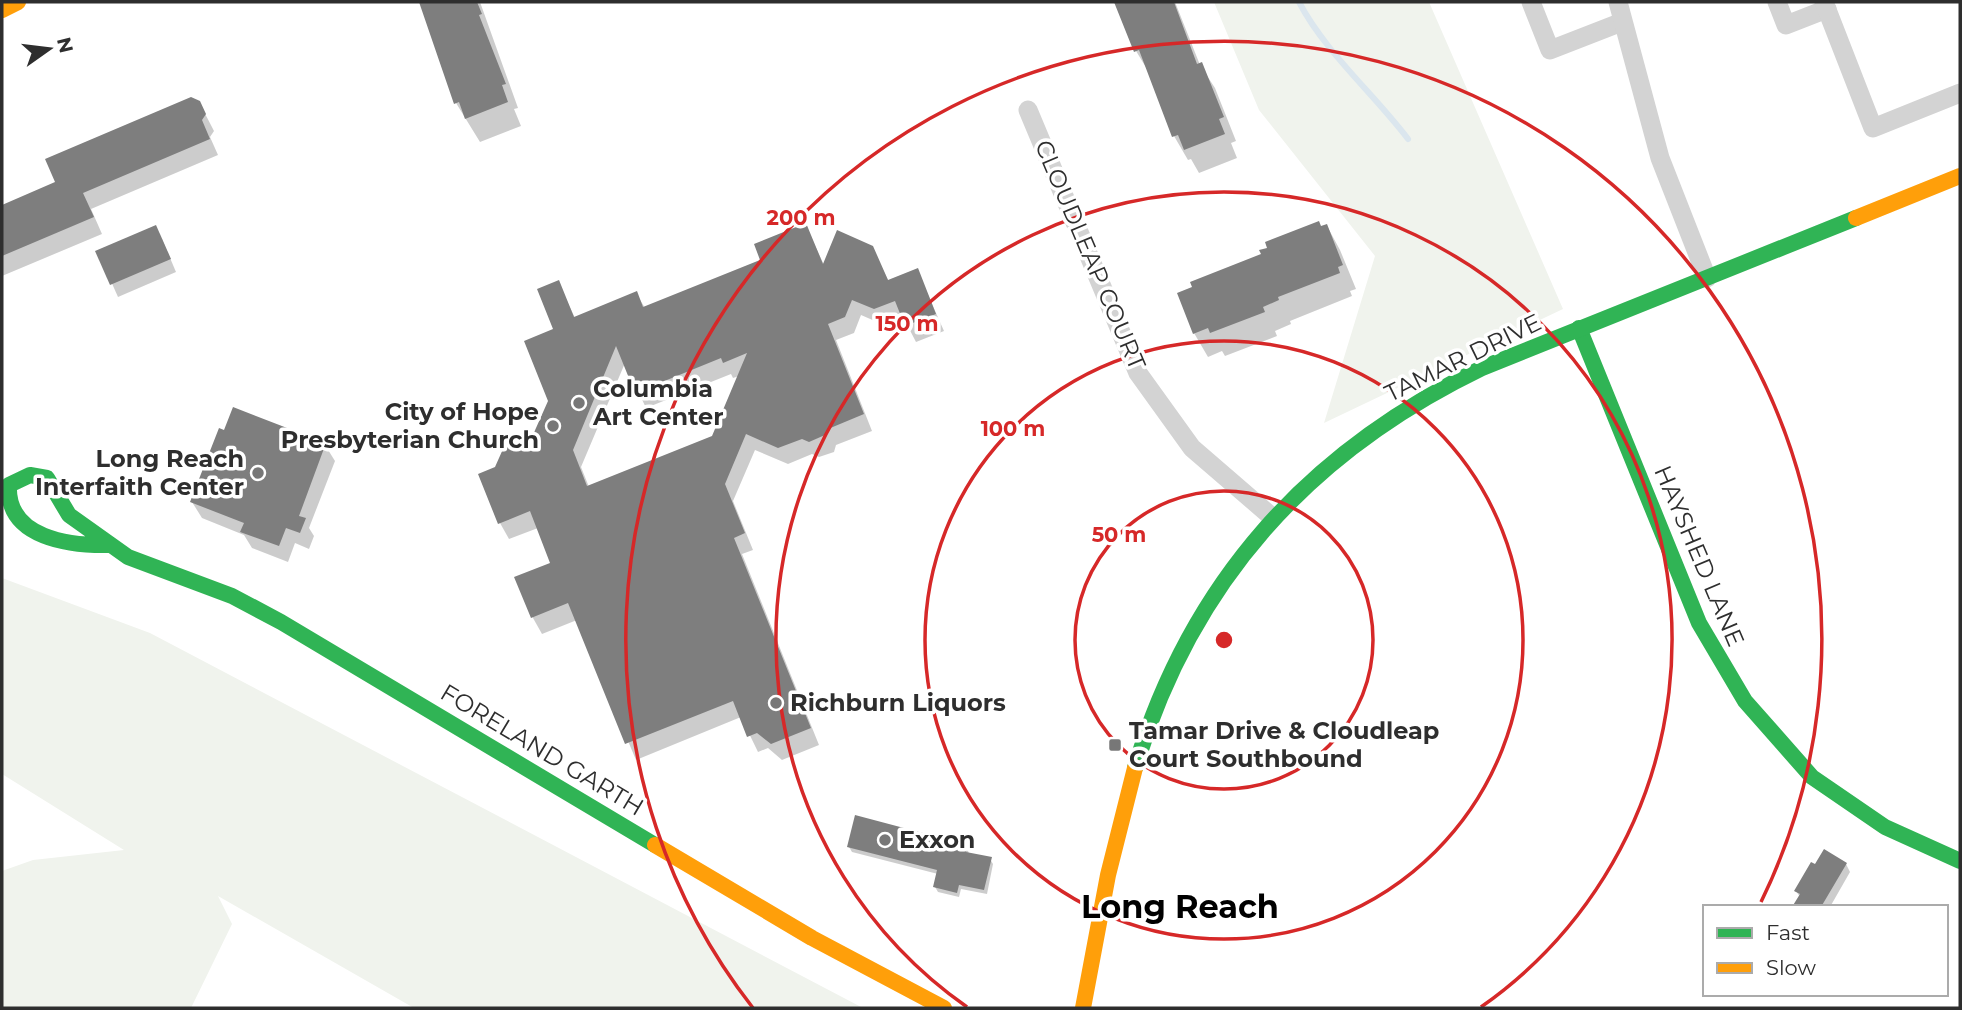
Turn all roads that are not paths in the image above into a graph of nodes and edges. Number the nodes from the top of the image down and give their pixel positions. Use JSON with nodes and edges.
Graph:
{"nodes":[{"id":1,"x":18,"y":2,"type":"edge"},
{"id":2,"x":1531,"y":2,"type":"edge"},
{"id":3,"x":1618,"y":2,"type":"edge"},
{"id":4,"x":1777,"y":2,"type":"edge"},
{"id":5,"x":1825,"y":5,"type":"edge"},
{"id":6,"x":2,"y":10,"type":"edge"},
{"id":7,"x":1622,"y":22,"type":"junction"},
{"id":8,"x":1960,"y":93,"type":"edge"},
{"id":9,"x":1028,"y":110,"type":"dead end"},
{"id":10,"x":1960,"y":176,"type":"edge"},
{"id":11,"x":1707,"y":278,"type":"junction"},
{"id":12,"x":1579,"y":328,"type":"junction"},
{"id":13,"x":1272,"y":517,"type":"junction"},
{"id":14,"x":111,"y":545,"type":"junction"},
{"id":15,"x":1960,"y":861,"type":"edge"},
{"id":16,"x":944,"y":1008,"type":"edge"},
{"id":17,"x":1083,"y":1008,"type":"edge"}],
"edges":[{"from":1,"to":6,"type":"street"},
{"from":2,"to":7,"type":"street"},
{"from":3,"to":7,"type":"street"},
{"from":4,"to":5,"type":"street"},
{"from":5,"to":8,"type":"street"},
{"from":7,"to":11,"type":"street"},
{"from":9,"to":13,"type":"street","name":"CLOUDLEAP COURT"},
{"from":10,"to":11,"type":"street","name":"TAMAR DRIVE"},
{"from":11,"to":12,"type":"street","name":"TAMAR DRIVE"},
{"from":12,"to":13,"type":"street","name":"TAMAR DRIVE"},
{"from":12,"to":15,"type":"street","name":"HAYSHED LANE"},
{"from":13,"to":17,"type":"street","name":"TAMAR DRIVE"},
{"from":14,"to":14,"type":"street","name":"FORELAND GARTH"},
{"from":14,"to":16,"type":"street","name":"FORELAND GARTH"}]}
